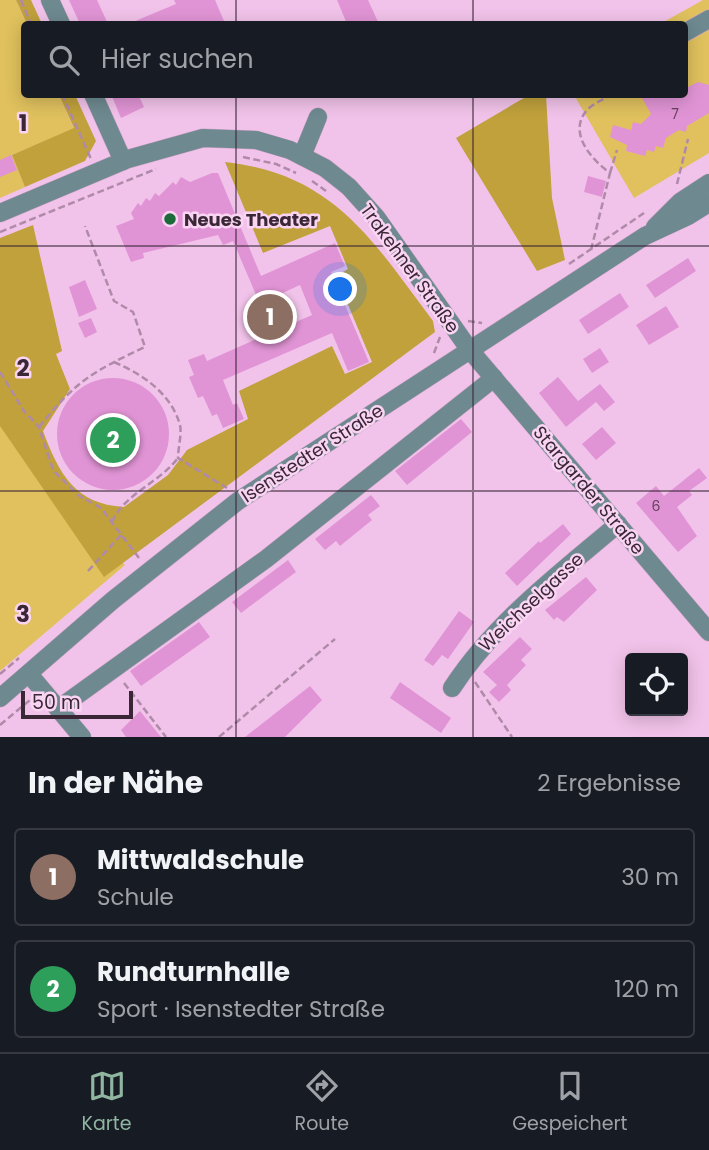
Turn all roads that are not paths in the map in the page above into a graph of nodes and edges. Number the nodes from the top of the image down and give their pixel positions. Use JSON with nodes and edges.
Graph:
{"nodes":[{"id":1,"x":50,"y":0,"type":"edge"},
{"id":2,"x":709,"y":19,"type":"edge"},
{"id":3,"x":60,"y":21,"type":"edge"},
{"id":4,"x":688,"y":31,"type":"edge"},
{"id":5,"x":95,"y":98,"type":"edge"},
{"id":6,"x":318,"y":117,"type":"dead end"},
{"id":7,"x":122,"y":161,"type":"junction"},
{"id":8,"x":300,"y":165,"type":"junction"},
{"id":9,"x":709,"y":183,"type":"edge"},
{"id":10,"x":709,"y":202,"type":"edge"},
{"id":11,"x":0,"y":213,"type":"edge"},
{"id":12,"x":645,"y":236,"type":"junction"},
{"id":13,"x":469,"y":349,"type":"junction"},
{"id":14,"x":494,"y":378,"type":"junction"},
{"id":15,"x":618,"y":524,"type":"junction"},
{"id":16,"x":709,"y":632,"type":"edge"},
{"id":17,"x":29,"y":674,"type":"junction"},
{"id":18,"x":453,"y":688,"type":"dead end"},
{"id":19,"x":0,"y":698,"type":"edge"},
{"id":20,"x":58,"y":709,"type":"junction"},
{"id":21,"x":82,"y":737,"type":"edge"}],
"edges":[{"from":1,"to":3,"type":"street"},
{"from":2,"to":4,"type":"street"},
{"from":5,"to":7,"type":"street"},
{"from":6,"to":8,"type":"street"},
{"from":7,"to":8,"type":"street","name":"Trakehner Straße"},
{"from":7,"to":11,"type":"street","name":"Trakehner Straße"},
{"from":8,"to":13,"type":"street","name":"Trakehner Straße"},
{"from":9,"to":12,"type":"street","name":"Isenstedter Straße"},
{"from":10,"to":12,"type":"street","name":"Isenstedter Straße"},
{"from":12,"to":13,"type":"street","name":"Isenstedter Straße"},
{"from":13,"to":14,"type":"street","name":"Stargarder Straße"},
{"from":13,"to":17,"type":"street","name":"Isenstedter Straße"},
{"from":14,"to":15,"type":"street","name":"Stargarder Straße"},
{"from":14,"to":20,"type":"street"},
{"from":15,"to":16,"type":"street","name":"Stargarder Straße"},
{"from":15,"to":18,"type":"street","name":"Weichselgasse"},
{"from":17,"to":19,"type":"street","name":"Isenstedter Straße"},
{"from":17,"to":20,"type":"street"},
{"from":20,"to":21,"type":"street"}]}
